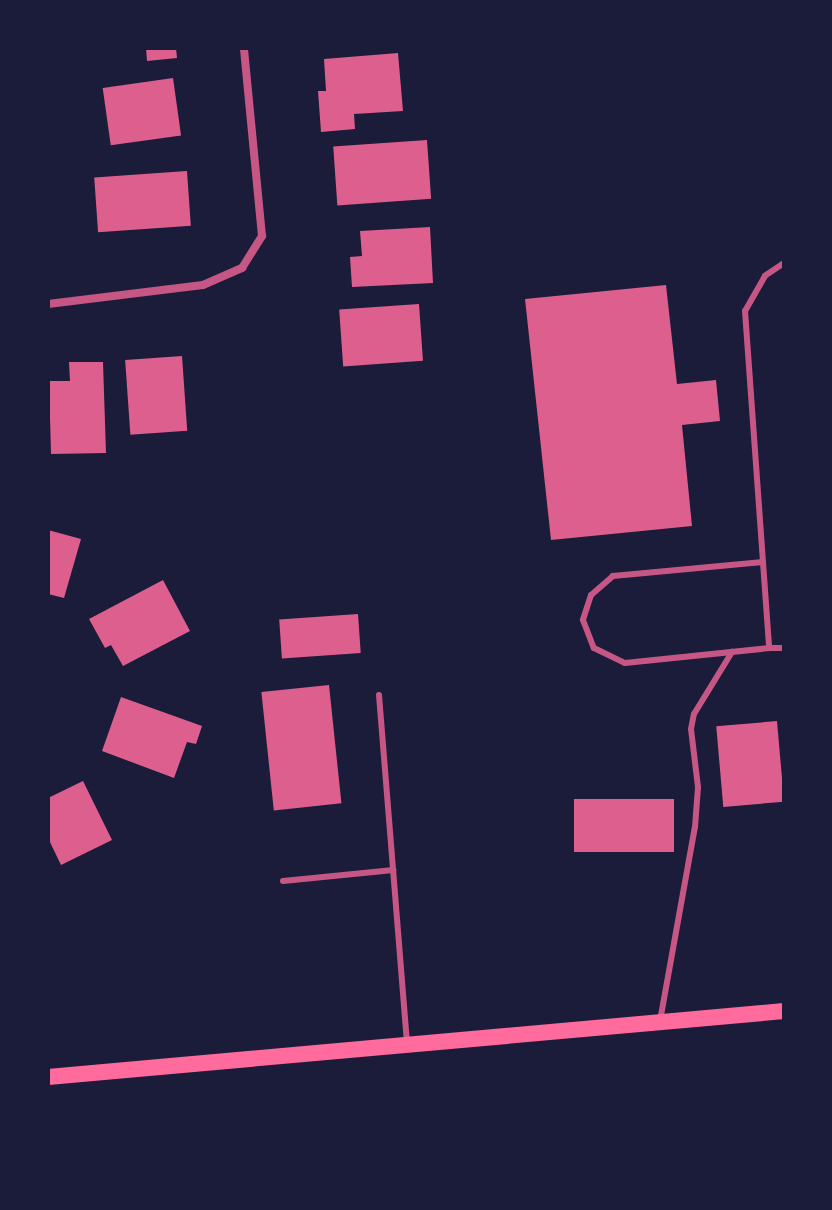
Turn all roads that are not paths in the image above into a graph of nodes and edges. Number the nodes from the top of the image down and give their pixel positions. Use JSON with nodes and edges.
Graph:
{"nodes":[{"id":1,"x":244,"y":48,"type":"edge"},
{"id":2,"x":784,"y":263,"type":"edge"},
{"id":3,"x":48,"y":304,"type":"edge"},
{"id":4,"x":763,"y":562,"type":"junction"},
{"id":5,"x":769,"y":648,"type":"junction"},
{"id":6,"x":784,"y":648,"type":"edge"},
{"id":7,"x":732,"y":652,"type":"junction"},
{"id":8,"x":379,"y":695,"type":"dead end"},
{"id":9,"x":393,"y":870,"type":"junction"},
{"id":10,"x":283,"y":881,"type":"dead end"},
{"id":11,"x":784,"y":1011,"type":"edge"},
{"id":12,"x":660,"y":1021,"type":"junction"},
{"id":13,"x":407,"y":1044,"type":"junction"},
{"id":14,"x":48,"y":1077,"type":"edge"}],
"edges":[{"from":1,"to":3,"type":"street"},
{"from":2,"to":4,"type":"lane"},
{"from":4,"to":5,"type":"lane"},
{"from":4,"to":7,"type":"lane"},
{"from":5,"to":6,"type":"lane"},
{"from":5,"to":7,"type":"lane"},
{"from":7,"to":12,"type":"lane"},
{"from":8,"to":9,"type":"lane"},
{"from":9,"to":10,"type":"lane"},
{"from":9,"to":13,"type":"lane"},
{"from":11,"to":12,"type":"main road"},
{"from":12,"to":13,"type":"main road"},
{"from":13,"to":14,"type":"main road"}]}
